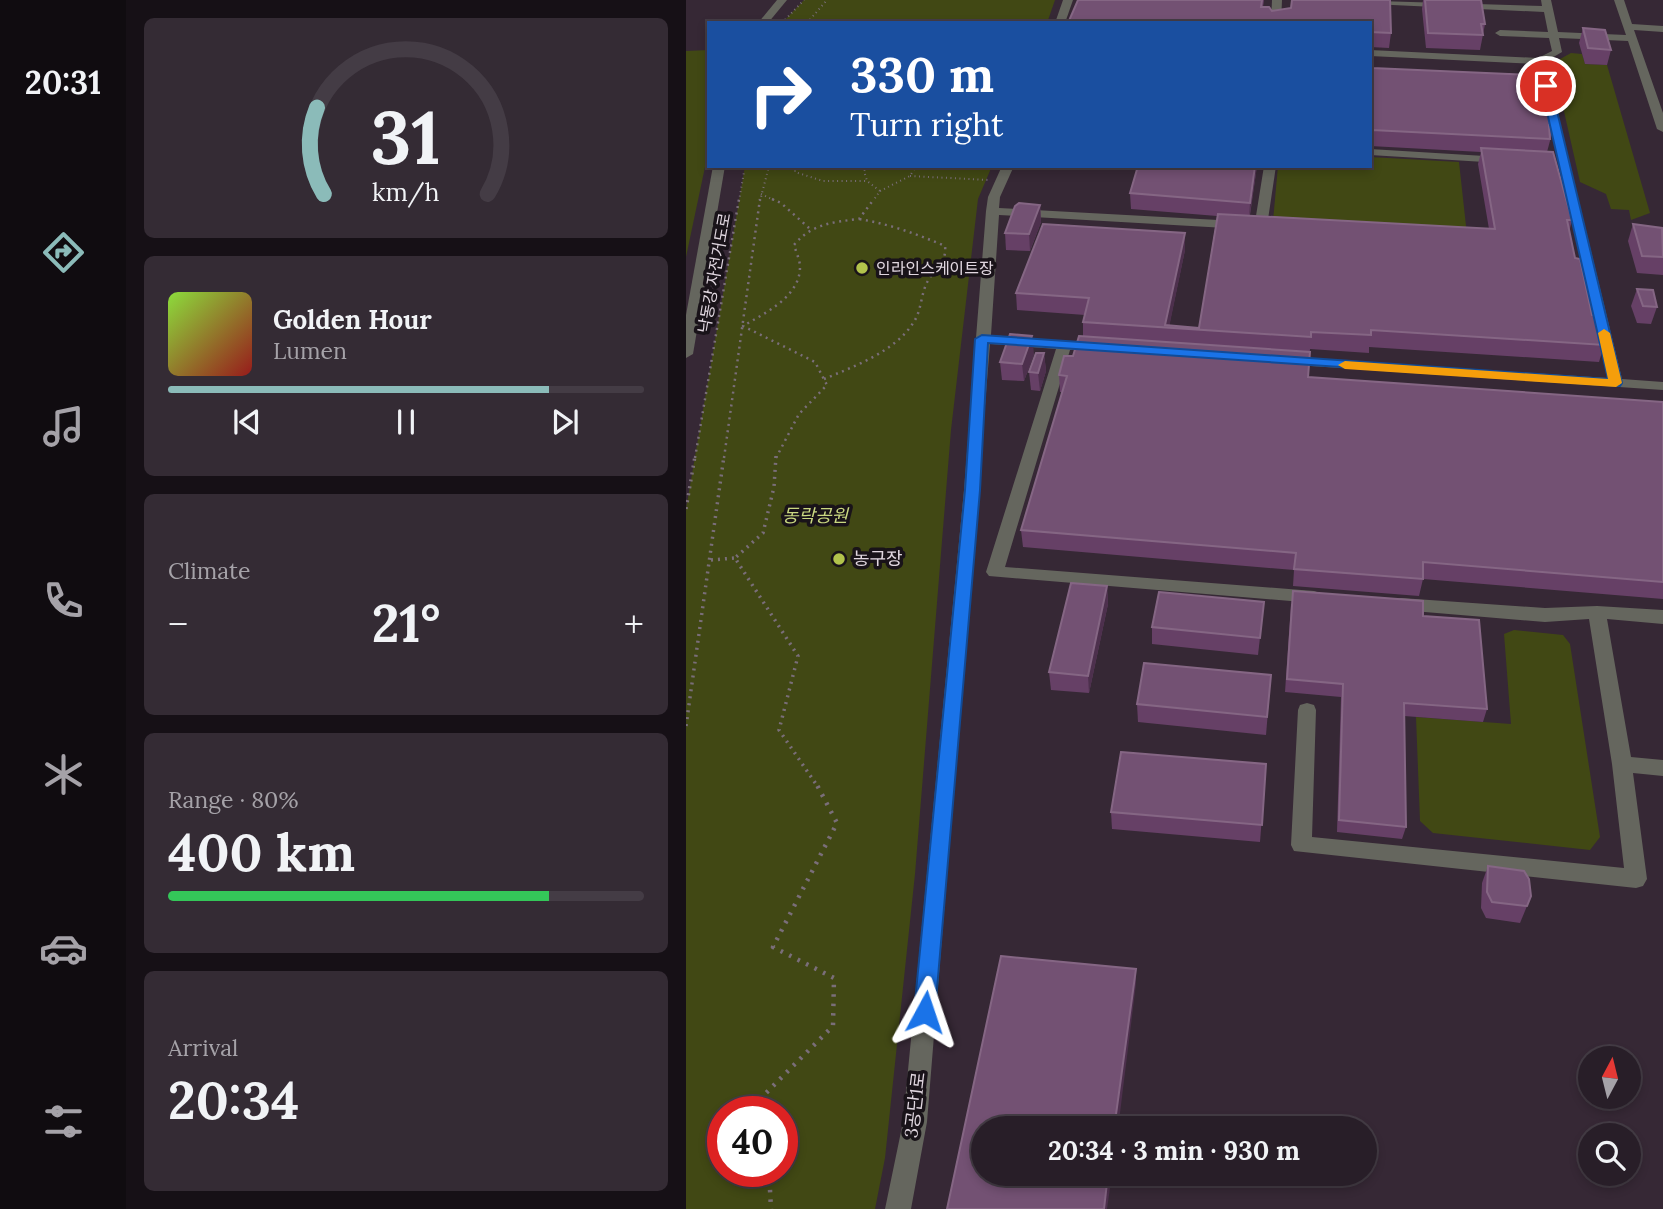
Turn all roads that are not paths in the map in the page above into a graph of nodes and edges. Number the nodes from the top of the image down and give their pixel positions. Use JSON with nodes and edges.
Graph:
{"nodes":[{"id":1,"x":782,"y":0,"type":"edge"},
{"id":2,"x":1068,"y":0,"type":"edge"},
{"id":3,"x":1278,"y":0,"type":"edge"},
{"id":4,"x":1350,"y":0,"type":"edge"},
{"id":5,"x":1619,"y":0,"type":"edge"},
{"id":6,"x":1547,"y":4,"type":"edge"},
{"id":7,"x":1496,"y":6,"type":"junction"},
{"id":8,"x":765,"y":21,"type":"edge"},
{"id":9,"x":1061,"y":21,"type":"edge"},
{"id":10,"x":1276,"y":21,"type":"edge"},
{"id":11,"x":1663,"y":29,"type":"edge"},
{"id":12,"x":1500,"y":33,"type":"junction"},
{"id":13,"x":1630,"y":33,"type":"junction"},
{"id":14,"x":1554,"y":36,"type":"junction"},
{"id":15,"x":1372,"y":53,"type":"edge"},
{"id":16,"x":1504,"y":59,"type":"junction"},
{"id":17,"x":1540,"y":61,"type":"junction"},
{"id":18,"x":1532,"y":86,"type":"edge"},
{"id":19,"x":1546,"y":86,"type":"junction"},
{"id":20,"x":1663,"y":130,"type":"edge"},
{"id":21,"x":1372,"y":152,"type":"edge"},
{"id":22,"x":1509,"y":160,"type":"edge"},
{"id":23,"x":1550,"y":163,"type":"edge"},
{"id":24,"x":1564,"y":163,"type":"junction"},
{"id":25,"x":719,"y":168,"type":"edge"},
{"id":26,"x":1270,"y":168,"type":"edge"},
{"id":27,"x":1004,"y":173,"type":"edge"},
{"id":28,"x":992,"y":211,"type":"junction"},
{"id":29,"x":982,"y":339,"type":"junction"},
{"id":30,"x":1064,"y":345,"type":"junction"},
{"id":31,"x":1091,"y":347,"type":"edge"},
{"id":32,"x":686,"y":354,"type":"edge"},
{"id":33,"x":1267,"y":359,"type":"edge"},
{"id":34,"x":1616,"y":383,"type":"junction"},
{"id":35,"x":1663,"y":386,"type":"edge"},
{"id":36,"x":1338,"y":598,"type":"edge"},
{"id":37,"x":1379,"y":602,"type":"edge"},
{"id":38,"x":1597,"y":612,"type":"junction"},
{"id":39,"x":1663,"y":617,"type":"edge"},
{"id":40,"x":1307,"y":710,"type":"dead end"},
{"id":41,"x":1622,"y":764,"type":"junction"},
{"id":42,"x":1663,"y":768,"type":"edge"},
{"id":43,"x":898,"y":1209,"type":"edge"}],
"edges":[{"from":1,"to":8,"type":"street"},
{"from":2,"to":9,"type":"street"},
{"from":3,"to":10,"type":"street"},
{"from":4,"to":7,"type":"street"},
{"from":5,"to":13,"type":"street"},
{"from":6,"to":7,"type":"street"},
{"from":6,"to":14,"type":"street"},
{"from":7,"to":12,"type":"street"},
{"from":11,"to":13,"type":"street"},
{"from":12,"to":14,"type":"street"},
{"from":12,"to":16,"type":"street"},
{"from":13,"to":14,"type":"street"},
{"from":13,"to":20,"type":"street"},
{"from":14,"to":17,"type":"street"},
{"from":15,"to":16,"type":"street"},
{"from":16,"to":17,"type":"street"},
{"from":17,"to":19,"type":"street"},
{"from":18,"to":19,"type":"street"},
{"from":19,"to":24,"type":"street"},
{"from":21,"to":22,"type":"street"},
{"from":23,"to":24,"type":"street"},
{"from":24,"to":34,"type":"street"},
{"from":25,"to":32,"type":"street"},
{"from":26,"to":28,"type":"street"},
{"from":27,"to":28,"type":"street","name":"3공단1로"},
{"from":28,"to":29,"type":"street","name":"3공단1로"},
{"from":29,"to":30,"type":"street"},
{"from":29,"to":43,"type":"street","name":"3공단1로"},
{"from":30,"to":31,"type":"street"},
{"from":30,"to":36,"type":"street"},
{"from":33,"to":34,"type":"street"},
{"from":34,"to":35,"type":"street"},
{"from":37,"to":38,"type":"street"},
{"from":38,"to":39,"type":"street"},
{"from":38,"to":41,"type":"street"},
{"from":40,"to":41,"type":"street"},
{"from":41,"to":42,"type":"street"}]}
